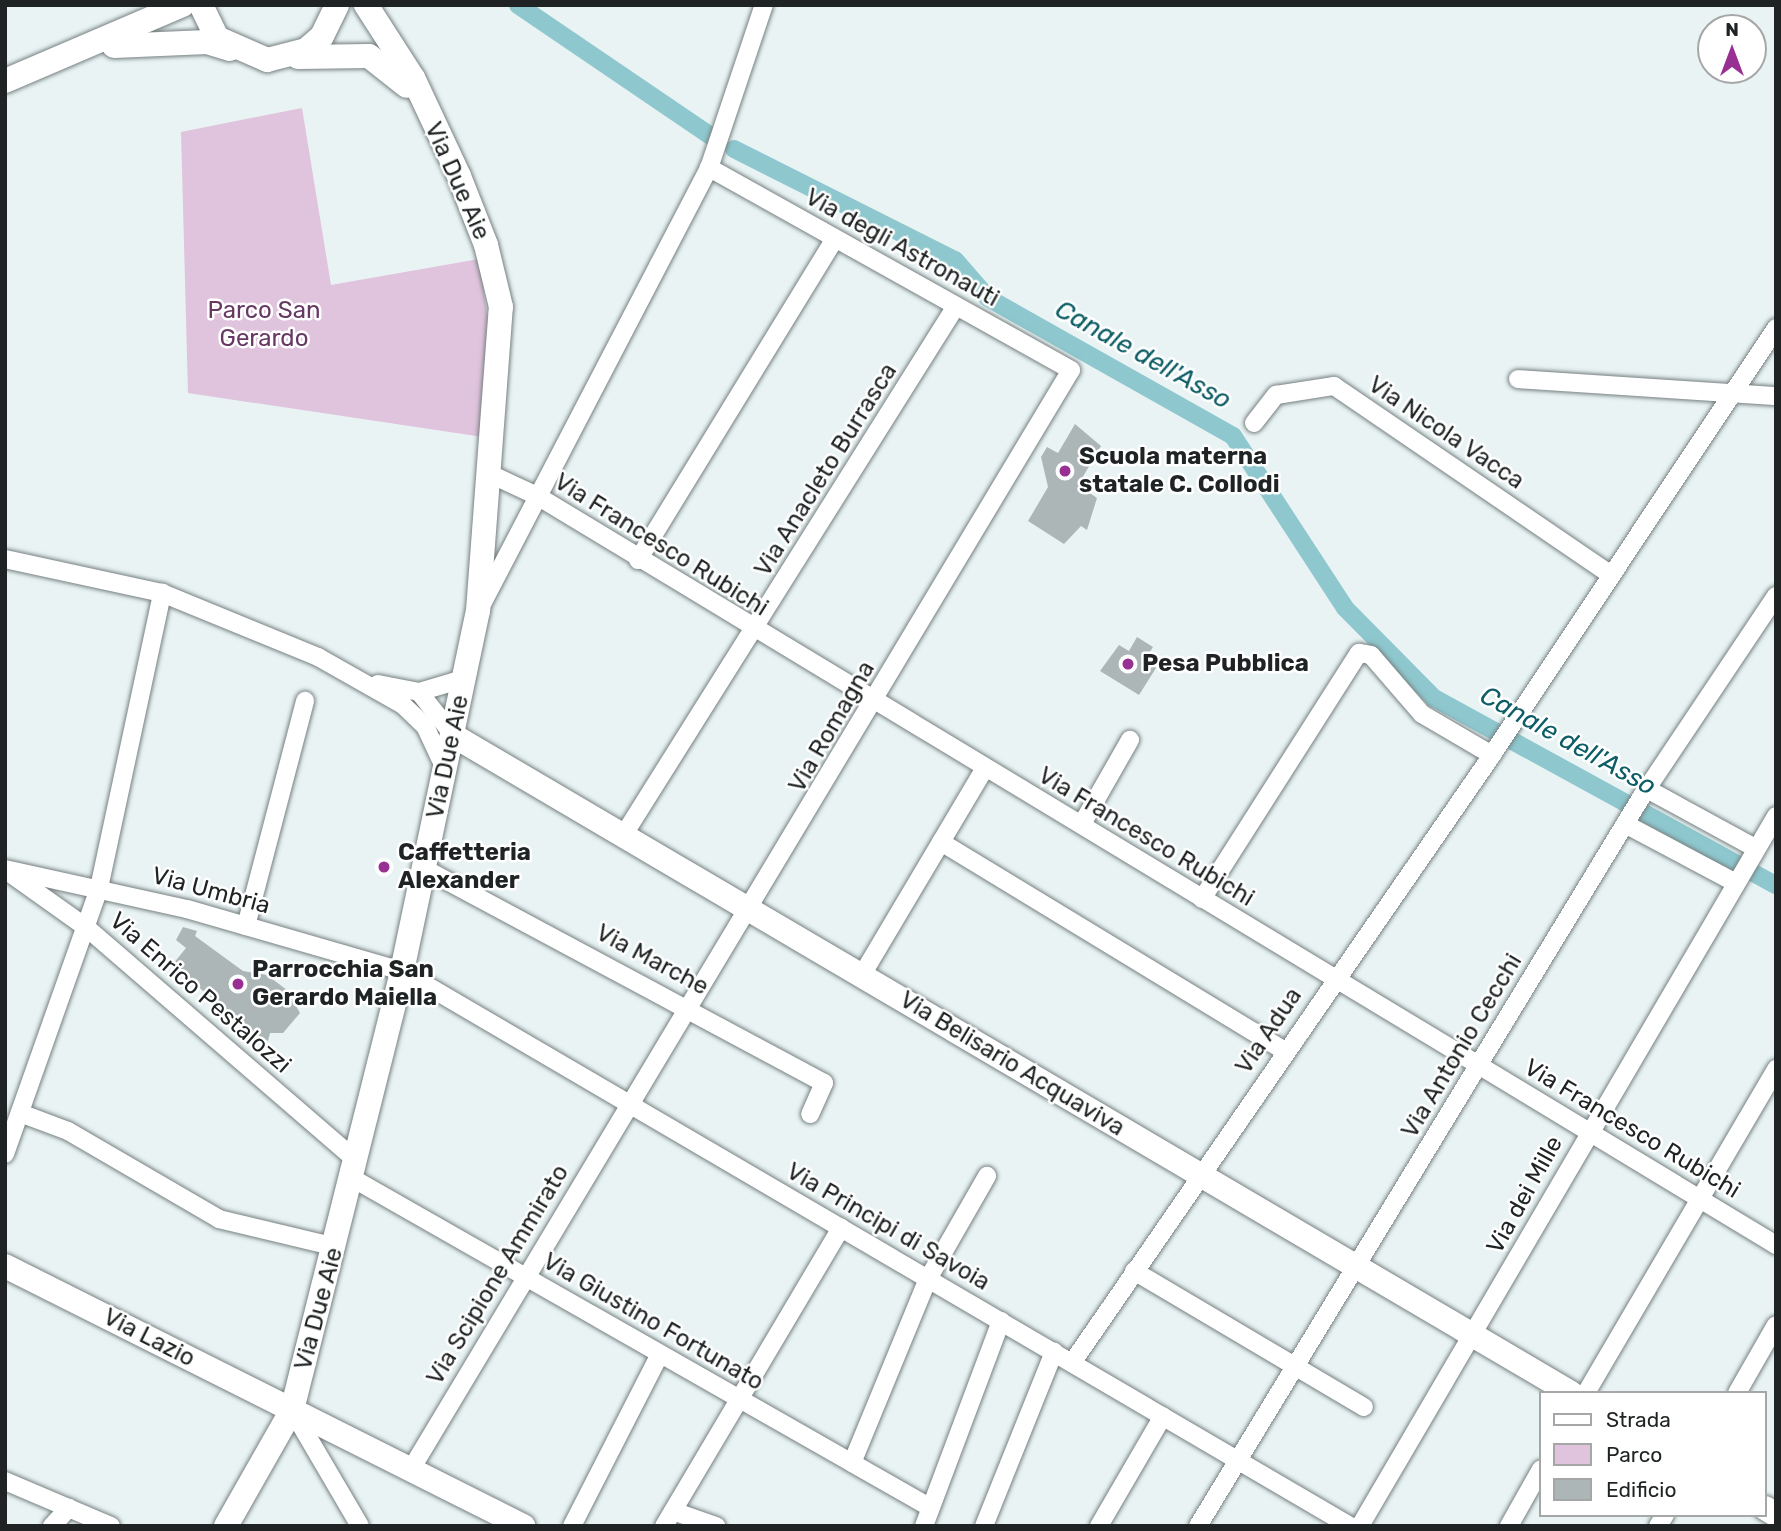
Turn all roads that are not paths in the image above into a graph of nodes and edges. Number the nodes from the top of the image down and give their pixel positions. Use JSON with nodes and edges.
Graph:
{"nodes":[{"id":1,"x":182,"y":5,"type":"edge"},
{"id":2,"x":201,"y":5,"type":"edge"},
{"id":3,"x":337,"y":5,"type":"edge"},
{"id":4,"x":346,"y":5,"type":"edge"},
{"id":5,"x":366,"y":5,"type":"edge"},
{"id":6,"x":764,"y":5,"type":"edge"},
{"id":7,"x":390,"y":48,"type":"junction"},
{"id":8,"x":232,"y":49,"type":"junction"},
{"id":9,"x":89,"y":50,"type":"junction"},
{"id":10,"x":285,"y":58,"type":"junction"},
{"id":11,"x":5,"y":80,"type":"edge"},
{"id":12,"x":420,"y":99,"type":"junction"},
{"id":13,"x":712,"y":161,"type":"junction"},
{"id":14,"x":835,"y":238,"type":"junction"},
{"id":15,"x":956,"y":306,"type":"junction"},
{"id":16,"x":1776,"y":328,"type":"edge"},
{"id":17,"x":1071,"y":370,"type":"joint"},
{"id":18,"x":1518,"y":379,"type":"dead end"},
{"id":19,"x":1731,"y":393,"type":"junction"},
{"id":20,"x":1776,"y":396,"type":"edge"},
{"id":21,"x":1254,"y":423,"type":"dead end"},
{"id":22,"x":490,"y":474,"type":"junction"},
{"id":23,"x":539,"y":497,"type":"junction"},
{"id":24,"x":5,"y":559,"type":"edge"},
{"id":25,"x":638,"y":560,"type":"junction"},
{"id":26,"x":1610,"y":574,"type":"junction"},
{"id":27,"x":162,"y":593,"type":"junction"},
{"id":28,"x":1776,"y":596,"type":"edge"},
{"id":29,"x":478,"y":611,"type":"junction"},
{"id":30,"x":754,"y":632,"type":"junction"},
{"id":31,"x":466,"y":678,"type":"junction"},
{"id":32,"x":370,"y":682,"type":"junction"},
{"id":33,"x":419,"y":692,"type":"junction"},
{"id":34,"x":305,"y":701,"type":"dead end"},
{"id":35,"x":874,"y":703,"type":"junction"},
{"id":36,"x":425,"y":726,"type":"junction"},
{"id":37,"x":454,"y":736,"type":"junction"},
{"id":38,"x":1130,"y":740,"type":"dead end"},
{"id":39,"x":1494,"y":751,"type":"junction"},
{"id":40,"x":985,"y":768,"type":"junction"},
{"id":41,"x":446,"y":771,"type":"junction"},
{"id":42,"x":1645,"y":792,"type":"junction"},
{"id":43,"x":1776,"y":816,"type":"edge"},
{"id":44,"x":1627,"y":821,"type":"junction"},
{"id":45,"x":1082,"y":824,"type":"junction"},
{"id":46,"x":623,"y":836,"type":"junction"},
{"id":47,"x":941,"y":842,"type":"junction"},
{"id":48,"x":1753,"y":851,"type":"junction"},
{"id":49,"x":424,"y":868,"type":"junction"},
{"id":50,"x":5,"y":869,"type":"edge"},
{"id":51,"x":1735,"y":880,"type":"junction"},
{"id":52,"x":99,"y":888,"type":"junction"},
{"id":53,"x":1202,"y":899,"type":"junction"},
{"id":54,"x":752,"y":911,"type":"junction"},
{"id":55,"x":246,"y":926,"type":"junction"},
{"id":56,"x":87,"y":928,"type":"junction"},
{"id":57,"x":402,"y":971,"type":"junction"},
{"id":58,"x":862,"y":975,"type":"junction"},
{"id":59,"x":1333,"y":978,"type":"junction"},
{"id":60,"x":690,"y":1007,"type":"junction"},
{"id":61,"x":1285,"y":1051,"type":"junction"},
{"id":62,"x":1479,"y":1066,"type":"junction"},
{"id":63,"x":1776,"y":1069,"type":"edge"},
{"id":64,"x":628,"y":1103,"type":"junction"},
{"id":65,"x":20,"y":1113,"type":"junction"},
{"id":66,"x":810,"y":1114,"type":"dead end"},
{"id":67,"x":1589,"y":1131,"type":"junction"},
{"id":68,"x":5,"y":1154,"type":"edge"},
{"id":69,"x":354,"y":1169,"type":"junction"},
{"id":70,"x":1199,"y":1175,"type":"junction"},
{"id":71,"x":988,"y":1176,"type":"dead end"},
{"id":72,"x":1702,"y":1198,"type":"junction"},
{"id":73,"x":841,"y":1228,"type":"junction"},
{"id":74,"x":1776,"y":1245,"type":"edge"},
{"id":75,"x":336,"y":1247,"type":"junction"},
{"id":76,"x":5,"y":1266,"type":"edge"},
{"id":77,"x":1357,"y":1269,"type":"junction"},
{"id":78,"x":1133,"y":1272,"type":"junction"},
{"id":79,"x":526,"y":1277,"type":"junction"},
{"id":80,"x":928,"y":1279,"type":"junction"},
{"id":81,"x":1001,"y":1321,"type":"junction"},
{"id":82,"x":1776,"y":1325,"type":"edge"},
{"id":83,"x":1474,"y":1337,"type":"junction"},
{"id":84,"x":1054,"y":1352,"type":"junction"},
{"id":85,"x":660,"y":1354,"type":"junction"},
{"id":86,"x":1072,"y":1363,"type":"junction"},
{"id":87,"x":1294,"y":1368,"type":"junction"},
{"id":88,"x":1567,"y":1391,"type":"edge"},
{"id":89,"x":1587,"y":1391,"type":"edge"},
{"id":90,"x":1738,"y":1391,"type":"edge"},
{"id":91,"x":740,"y":1399,"type":"junction"},
{"id":92,"x":1364,"y":1407,"type":"dead end"},
{"id":93,"x":292,"y":1410,"type":"junction"},
{"id":94,"x":1163,"y":1416,"type":"junction"},
{"id":95,"x":1236,"y":1459,"type":"junction"},
{"id":96,"x":852,"y":1463,"type":"junction"},
{"id":97,"x":410,"y":1471,"type":"junction"},
{"id":98,"x":1540,"y":1471,"type":"edge"},
{"id":99,"x":5,"y":1481,"type":"edge"},
{"id":100,"x":69,"y":1508,"type":"junction"},
{"id":101,"x":930,"y":1508,"type":"junction"},
{"id":102,"x":668,"y":1518,"type":"edge"},
{"id":103,"x":52,"y":1526,"type":"edge"},
{"id":104,"x":111,"y":1526,"type":"edge"},
{"id":105,"x":226,"y":1526,"type":"edge"},
{"id":106,"x":360,"y":1526,"type":"edge"},
{"id":107,"x":523,"y":1526,"type":"edge"},
{"id":108,"x":572,"y":1526,"type":"edge"},
{"id":109,"x":716,"y":1526,"type":"edge"},
{"id":110,"x":924,"y":1526,"type":"edge"},
{"id":111,"x":984,"y":1526,"type":"edge"},
{"id":112,"x":1099,"y":1526,"type":"edge"},
{"id":113,"x":1198,"y":1526,"type":"edge"},
{"id":114,"x":1350,"y":1526,"type":"edge"},
{"id":115,"x":1360,"y":1526,"type":"edge"},
{"id":116,"x":1508,"y":1526,"type":"edge"}],
"edges":[{"from":1,"to":9,"type":"street"},
{"from":2,"to":8,"type":"street"},
{"from":3,"to":10,"type":"street"},
{"from":4,"to":7,"type":"street","name":"Via Due Aie"},
{"from":5,"to":7,"type":"street","name":"Via Due Aie"},
{"from":6,"to":13,"type":"street"},
{"from":7,"to":12,"type":"street","name":"Via Due Aie"},
{"from":8,"to":9,"type":"street","name":"Via Due Aie"},
{"from":8,"to":10,"type":"street","name":"Via Due Aie"},
{"from":9,"to":11,"type":"street"},
{"from":10,"to":12,"type":"street","name":"Via Due Aie"},
{"from":12,"to":22,"type":"street","name":"Via Due Aie"},
{"from":13,"to":14,"type":"street","name":"Via degli Astronauti"},
{"from":13,"to":23,"type":"street"},
{"from":14,"to":15,"type":"street","name":"Via degli Astronauti"},
{"from":14,"to":25,"type":"street"},
{"from":15,"to":17,"type":"street","name":"Via degli Astronauti"},
{"from":15,"to":30,"type":"street","name":"Via Anacleto Burrasca"},
{"from":16,"to":19,"type":"street","name":"Via Adua"},
{"from":17,"to":35,"type":"street","name":"Via Romagna"},
{"from":18,"to":19,"type":"street"},
{"from":19,"to":20,"type":"street"},
{"from":19,"to":26,"type":"street","name":"Via Adua"},
{"from":21,"to":26,"type":"street","name":"Via Nicola Vacca"},
{"from":22,"to":23,"type":"street","name":"Via Francesco Rubichi"},
{"from":22,"to":29,"type":"street","name":"Via Due Aie"},
{"from":23,"to":25,"type":"street","name":"Via Francesco Rubichi"},
{"from":23,"to":29,"type":"street"},
{"from":24,"to":27,"type":"street"},
{"from":25,"to":30,"type":"street","name":"Via Francesco Rubichi"},
{"from":26,"to":39,"type":"street","name":"Via Adua"},
{"from":27,"to":32,"type":"street"},
{"from":27,"to":52,"type":"street"},
{"from":28,"to":42,"type":"street","name":"Via Antonio Cecchi"},
{"from":29,"to":31,"type":"street","name":"Via Due Aie"},
{"from":30,"to":35,"type":"street","name":"Via Francesco Rubichi"},
{"from":30,"to":46,"type":"street","name":"Via Anacleto Burrasca"},
{"from":31,"to":33,"type":"street"},
{"from":31,"to":37,"type":"street","name":"Via Due Aie"},
{"from":32,"to":33,"type":"street"},
{"from":32,"to":36,"type":"street"},
{"from":33,"to":37,"type":"street"},
{"from":34,"to":55,"type":"street"},
{"from":35,"to":40,"type":"street","name":"Via Francesco Rubichi"},
{"from":35,"to":54,"type":"street","name":"Via Romagna"},
{"from":36,"to":37,"type":"street"},
{"from":36,"to":41,"type":"street"},
{"from":37,"to":41,"type":"street","name":"Via Due Aie"},
{"from":37,"to":46,"type":"street","name":"Via Belisario Acquaviva"},
{"from":38,"to":45,"type":"street"},
{"from":39,"to":53,"type":"street"},
{"from":39,"to":59,"type":"street","name":"Via Adua"},
{"from":40,"to":45,"type":"street","name":"Via Francesco Rubichi"},
{"from":40,"to":47,"type":"street"},
{"from":41,"to":49,"type":"street","name":"Via Due Aie"},
{"from":42,"to":44,"type":"street","name":"Via Antonio Cecchi"},
{"from":42,"to":48,"type":"street"},
{"from":43,"to":48,"type":"street","name":"Via dei Mille"},
{"from":44,"to":51,"type":"street"},
{"from":44,"to":62,"type":"street","name":"Via Antonio Cecchi"},
{"from":45,"to":53,"type":"street","name":"Via Francesco Rubichi"},
{"from":46,"to":54,"type":"street","name":"Via Belisario Acquaviva"},
{"from":47,"to":58,"type":"street"},
{"from":47,"to":61,"type":"street"},
{"from":48,"to":51,"type":"street","name":"Via dei Mille"},
{"from":49,"to":57,"type":"street","name":"Via Due Aie"},
{"from":49,"to":60,"type":"street","name":"Via Marche"},
{"from":50,"to":52,"type":"street","name":"Via Umbria"},
{"from":50,"to":56,"type":"street","name":"Via Enrico Pestalozzi"},
{"from":51,"to":67,"type":"street","name":"Via dei Mille"},
{"from":52,"to":55,"type":"street","name":"Via Umbria"},
{"from":52,"to":56,"type":"street"},
{"from":53,"to":59,"type":"street","name":"Via Francesco Rubichi"},
{"from":54,"to":58,"type":"street","name":"Via Belisario Acquaviva"},
{"from":54,"to":60,"type":"street","name":"Via Romagna"},
{"from":55,"to":57,"type":"street","name":"Via Umbria"},
{"from":56,"to":65,"type":"street"},
{"from":56,"to":69,"type":"street","name":"Via Enrico Pestalozzi"},
{"from":57,"to":64,"type":"street","name":"Via Principi di Savoia"},
{"from":57,"to":69,"type":"street","name":"Via Due Aie"},
{"from":58,"to":70,"type":"street","name":"Via Belisario Acquaviva"},
{"from":59,"to":61,"type":"street","name":"Via Adua"},
{"from":59,"to":62,"type":"street","name":"Via Francesco Rubichi"},
{"from":60,"to":64,"type":"street","name":"Via Romagna"},
{"from":60,"to":66,"type":"street","name":"Via Marche"},
{"from":61,"to":70,"type":"street","name":"Via Adua"},
{"from":62,"to":67,"type":"street","name":"Via Francesco Rubichi"},
{"from":62,"to":77,"type":"street","name":"Via Antonio Cecchi"},
{"from":63,"to":72,"type":"street"},
{"from":64,"to":73,"type":"street","name":"Via Principi di Savoia"},
{"from":64,"to":79,"type":"street","name":"Via Scipione Ammirato"},
{"from":65,"to":68,"type":"street"},
{"from":65,"to":75,"type":"street"},
{"from":67,"to":72,"type":"street","name":"Via Francesco Rubichi"},
{"from":67,"to":83,"type":"street","name":"Via dei Mille"},
{"from":69,"to":75,"type":"street","name":"Via Due Aie"},
{"from":69,"to":79,"type":"street","name":"Via Giustino Fortunato"},
{"from":70,"to":77,"type":"street","name":"Via Belisario Acquaviva"},
{"from":70,"to":78,"type":"street","name":"Via Adua"},
{"from":71,"to":80,"type":"street"},
{"from":72,"to":74,"type":"street","name":"Via Francesco Rubichi"},
{"from":72,"to":89,"type":"street"},
{"from":73,"to":80,"type":"street","name":"Via Principi di Savoia"},
{"from":73,"to":91,"type":"street"},
{"from":75,"to":93,"type":"street","name":"Via Due Aie"},
{"from":76,"to":93,"type":"street","name":"Via Lazio"},
{"from":77,"to":83,"type":"street","name":"Via Belisario Acquaviva"},
{"from":77,"to":87,"type":"street","name":"Via Antonio Cecchi"},
{"from":78,"to":86,"type":"street","name":"Via Adua"},
{"from":78,"to":87,"type":"street"},
{"from":79,"to":85,"type":"street","name":"Via Giustino Fortunato"},
{"from":79,"to":97,"type":"street","name":"Via Scipione Ammirato"},
{"from":80,"to":81,"type":"street","name":"Via Principi di Savoia"},
{"from":80,"to":96,"type":"street"},
{"from":81,"to":84,"type":"street","name":"Via Principi di Savoia"},
{"from":81,"to":101,"type":"street"},
{"from":82,"to":90,"type":"street"},
{"from":83,"to":88,"type":"street","name":"Via Belisario Acquaviva"},
{"from":83,"to":115,"type":"street","name":"Via dei Mille"},
{"from":84,"to":86,"type":"street","name":"Via Principi di Savoia"},
{"from":84,"to":111,"type":"street"},
{"from":85,"to":91,"type":"street","name":"Via Giustino Fortunato"},
{"from":85,"to":108,"type":"street"},
{"from":86,"to":94,"type":"street","name":"Via Principi di Savoia"},
{"from":87,"to":92,"type":"street"},
{"from":87,"to":95,"type":"street","name":"Via Antonio Cecchi"},
{"from":91,"to":96,"type":"street","name":"Via Giustino Fortunato"},
{"from":91,"to":102,"type":"street"},
{"from":93,"to":97,"type":"street","name":"Via Lazio"},
{"from":93,"to":105,"type":"street","name":"Via Due Aie"},
{"from":93,"to":106,"type":"street"},
{"from":94,"to":95,"type":"street","name":"Via Principi di Savoia"},
{"from":94,"to":112,"type":"street"},
{"from":95,"to":113,"type":"street","name":"Via Antonio Cecchi"},
{"from":95,"to":114,"type":"street","name":"Via Principi di Savoia"},
{"from":96,"to":101,"type":"street","name":"Via Giustino Fortunato"},
{"from":97,"to":107,"type":"street","name":"Via Lazio"},
{"from":98,"to":116,"type":"street"},
{"from":99,"to":100,"type":"street"},
{"from":100,"to":103,"type":"street"},
{"from":100,"to":104,"type":"street"},
{"from":101,"to":110,"type":"street"},
{"from":102,"to":109,"type":"street"}]}
